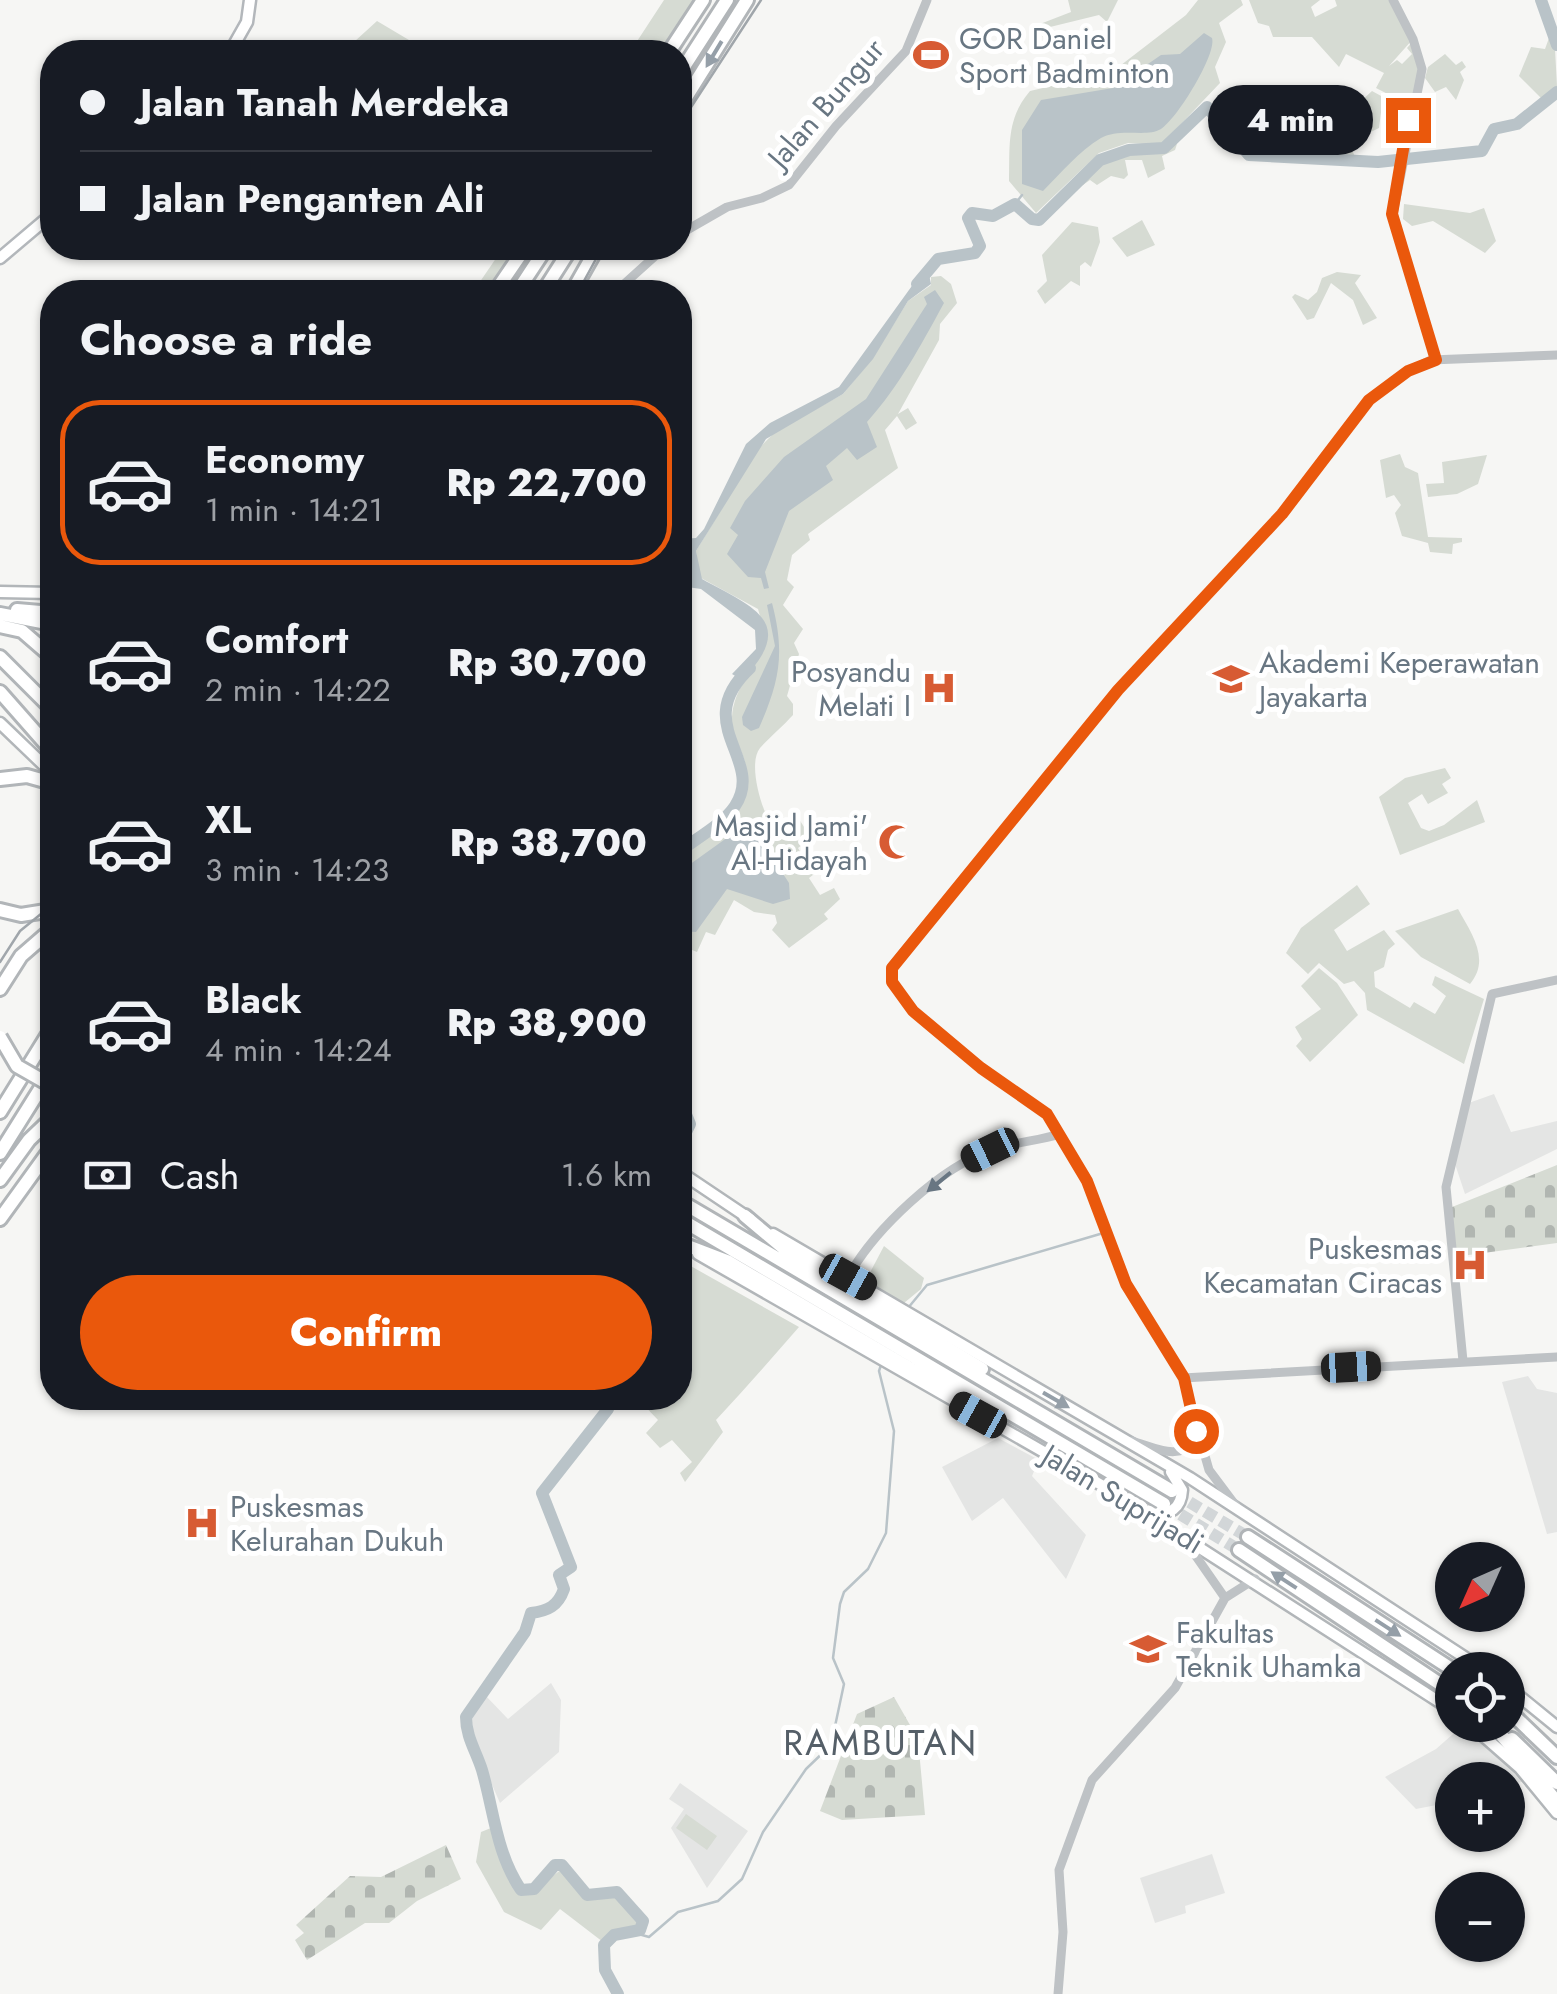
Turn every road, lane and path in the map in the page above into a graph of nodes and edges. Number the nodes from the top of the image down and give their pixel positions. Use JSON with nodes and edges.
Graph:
{"nodes":[{"id":1,"x":250,"y":0,"type":"edge"},
{"id":2,"x":703,"y":0,"type":"edge"},
{"id":3,"x":728,"y":0,"type":"edge"},
{"id":4,"x":747,"y":0,"type":"edge"},
{"id":5,"x":927,"y":0,"type":"edge"},
{"id":6,"x":1394,"y":0,"type":"edge"},
{"id":7,"x":237,"y":40,"type":"edge"},
{"id":8,"x":678,"y":40,"type":"edge"},
{"id":9,"x":692,"y":55,"type":"edge"},
{"id":10,"x":692,"y":88,"type":"edge"},
{"id":11,"x":40,"y":224,"type":"edge"},
{"id":12,"x":692,"y":227,"type":"edge"},
{"id":13,"x":0,"y":258,"type":"edge"},
{"id":14,"x":651,"y":260,"type":"edge"},
{"id":15,"x":629,"y":280,"type":"edge"},
{"id":16,"x":1557,"y":354,"type":"edge"},
{"id":17,"x":1436,"y":360,"type":"junction"},
{"id":18,"x":0,"y":592,"type":"edge"},
{"id":19,"x":40,"y":594,"type":"edge"},
{"id":20,"x":0,"y":610,"type":"edge"},
{"id":21,"x":40,"y":618,"type":"edge"},
{"id":22,"x":0,"y":626,"type":"edge"},
{"id":23,"x":40,"y":646,"type":"edge"},
{"id":24,"x":0,"y":657,"type":"edge"},
{"id":25,"x":0,"y":691,"type":"edge"},
{"id":26,"x":40,"y":697,"type":"edge"},
{"id":27,"x":0,"y":723,"type":"edge"},
{"id":28,"x":40,"y":729,"type":"edge"},
{"id":29,"x":40,"y":736,"type":"edge"},
{"id":30,"x":40,"y":761,"type":"edge"},
{"id":31,"x":0,"y":779,"type":"edge"},
{"id":32,"x":40,"y":780,"type":"edge"},
{"id":33,"x":0,"y":910,"type":"edge"},
{"id":34,"x":40,"y":912,"type":"edge"},
{"id":35,"x":40,"y":939,"type":"edge"},
{"id":36,"x":1557,"y":980,"type":"edge"},
{"id":37,"x":0,"y":989,"type":"edge"},
{"id":38,"x":0,"y":1037,"type":"edge"},
{"id":39,"x":40,"y":1047,"type":"edge"},
{"id":40,"x":40,"y":1079,"type":"edge"},
{"id":41,"x":40,"y":1089,"type":"edge"},
{"id":42,"x":0,"y":1112,"type":"edge"},
{"id":43,"x":40,"y":1129,"type":"edge"},
{"id":44,"x":1060,"y":1134,"type":"junction"},
{"id":45,"x":0,"y":1153,"type":"edge"},
{"id":46,"x":40,"y":1161,"type":"edge"},
{"id":47,"x":40,"y":1163,"type":"edge"},
{"id":48,"x":35,"y":1166,"type":"junction"},
{"id":49,"x":0,"y":1180,"type":"edge"},
{"id":50,"x":692,"y":1180,"type":"edge"},
{"id":51,"x":692,"y":1207,"type":"edge"},
{"id":52,"x":745,"y":1216,"type":"junction"},
{"id":53,"x":0,"y":1219,"type":"edge"},
{"id":54,"x":692,"y":1226,"type":"edge"},
{"id":55,"x":692,"y":1234,"type":"edge"},
{"id":56,"x":692,"y":1246,"type":"edge"},
{"id":57,"x":752,"y":1262,"type":"junction"},
{"id":58,"x":848,"y":1277,"type":"junction"},
{"id":59,"x":892,"y":1314,"type":"junction"},
{"id":60,"x":901,"y":1341,"type":"junction"},
{"id":61,"x":878,"y":1350,"type":"junction"},
{"id":62,"x":1557,"y":1357,"type":"edge"},
{"id":63,"x":1463,"y":1361,"type":"junction"},
{"id":64,"x":1184,"y":1378,"type":"junction"},
{"id":65,"x":1120,"y":1438,"type":"junction"},
{"id":66,"x":1198,"y":1439,"type":"junction"},
{"id":67,"x":1159,"y":1461,"type":"junction"},
{"id":68,"x":1241,"y":1512,"type":"junction"},
{"id":69,"x":1152,"y":1516,"type":"junction"},
{"id":70,"x":1180,"y":1534,"type":"junction"},
{"id":71,"x":1248,"y":1537,"type":"tunnel mouth"},
{"id":72,"x":1240,"y":1550,"type":"tunnel mouth"},
{"id":73,"x":1255,"y":1580,"type":"junction"},
{"id":74,"x":1224,"y":1598,"type":"junction"},
{"id":75,"x":1456,"y":1652,"type":"edge"},
{"id":76,"x":1435,"y":1658,"type":"edge"},
{"id":77,"x":1435,"y":1681,"type":"edge"},
{"id":78,"x":1435,"y":1699,"type":"edge"},
{"id":79,"x":1525,"y":1701,"type":"edge"},
{"id":80,"x":1525,"y":1722,"type":"edge"},
{"id":81,"x":1525,"y":1726,"type":"edge"},
{"id":82,"x":1557,"y":1727,"type":"edge"},
{"id":83,"x":1491,"y":1742,"type":"edge"},
{"id":84,"x":1508,"y":1742,"type":"edge"},
{"id":85,"x":1513,"y":1742,"type":"edge"},
{"id":86,"x":1557,"y":1746,"type":"edge"},
{"id":87,"x":1557,"y":1757,"type":"edge"},
{"id":88,"x":1557,"y":1782,"type":"edge"},
{"id":89,"x":1557,"y":1802,"type":"edge"},
{"id":90,"x":1557,"y":1814,"type":"edge"},
{"id":91,"x":1058,"y":1994,"type":"edge"}],
"edges":[{"from":1,"to":7,"type":"main road"},
{"from":2,"to":8,"type":"highway"},
{"from":3,"to":9,"type":"highway"},
{"from":4,"to":10,"type":"highway","one_way":true},
{"from":5,"to":12,"type":"street","name":"Jalan Bungur"},
{"from":6,"to":17,"type":"street"},
{"from":11,"to":13,"type":"main road"},
{"from":14,"to":15,"type":"street"},
{"from":16,"to":17,"type":"street"},
{"from":17,"to":44,"type":"street"},
{"from":18,"to":19,"type":"main road"},
{"from":20,"to":21,"type":"highway"},
{"from":22,"to":23,"type":"highway"},
{"from":24,"to":26,"type":"highway"},
{"from":25,"to":28,"type":"highway"},
{"from":25,"to":29,"type":"highway"},
{"from":27,"to":30,"type":"main road"},
{"from":31,"to":32,"type":"highway"},
{"from":33,"to":34,"type":"highway"},
{"from":35,"to":37,"type":"highway"},
{"from":36,"to":63,"type":"street"},
{"from":38,"to":40,"type":"highway","bridge":true},
{"from":39,"to":42,"type":"highway"},
{"from":41,"to":45,"type":"highway"},
{"from":43,"to":49,"type":"highway"},
{"from":44,"to":58,"type":"street","one_way":true},
{"from":44,"to":64,"type":"street"},
{"from":46,"to":48,"type":"highway"},
{"from":47,"to":48,"type":"highway"},
{"from":48,"to":53,"type":"highway"},
{"from":50,"to":52,"type":"main road"},
{"from":51,"to":59,"type":"highway"},
{"from":52,"to":58,"type":"main road"},
{"from":52,"to":59,"type":"highway"},
{"from":54,"to":57,"type":"highway"},
{"from":55,"to":57,"type":"highway"},
{"from":56,"to":61,"type":"highway"},
{"from":57,"to":61,"type":"highway"},
{"from":58,"to":59,"type":"main road"},
{"from":59,"to":60,"type":"highway"},
{"from":60,"to":60,"type":"highway"},
{"from":60,"to":61,"type":"highway"},
{"from":60,"to":65,"type":"main road","name":"Jalan Suprijadi","one_way":true},
{"from":60,"to":69,"type":"main road","name":"Jalan Suprijadi"},
{"from":62,"to":63,"type":"street"},
{"from":63,"to":64,"type":"street"},
{"from":64,"to":66,"type":"street"},
{"from":65,"to":66,"type":"street"},
{"from":65,"to":67,"type":"main road","name":"Jalan Suprijadi"},
{"from":66,"to":68,"type":"street"},
{"from":67,"to":68,"type":"main road","name":"Jalan Suprijadi"},
{"from":67,"to":69,"type":"main road"},
{"from":68,"to":75,"type":"main road","name":"Jalan Suprijadi"},
{"from":69,"to":70,"type":"main road","name":"Jalan Suprijadi"},
{"from":70,"to":73,"type":"main road","name":"Jalan Suprijadi"},
{"from":70,"to":74,"type":"street"},
{"from":71,"to":76,"type":"highway","one_way":true},
{"from":77,"to":72,"type":"highway","one_way":true},
{"from":73,"to":74,"type":"street"},
{"from":73,"to":78,"type":"main road","name":"Jalan Suprijadi"},
{"from":74,"to":91,"type":"street"},
{"from":79,"to":82,"type":"main road"},
{"from":80,"to":86,"type":"highway"},
{"from":81,"to":87,"type":"highway"},
{"from":83,"to":90,"type":"main road"},
{"from":84,"to":89,"type":"highway"},
{"from":85,"to":88,"type":"highway"}]}
